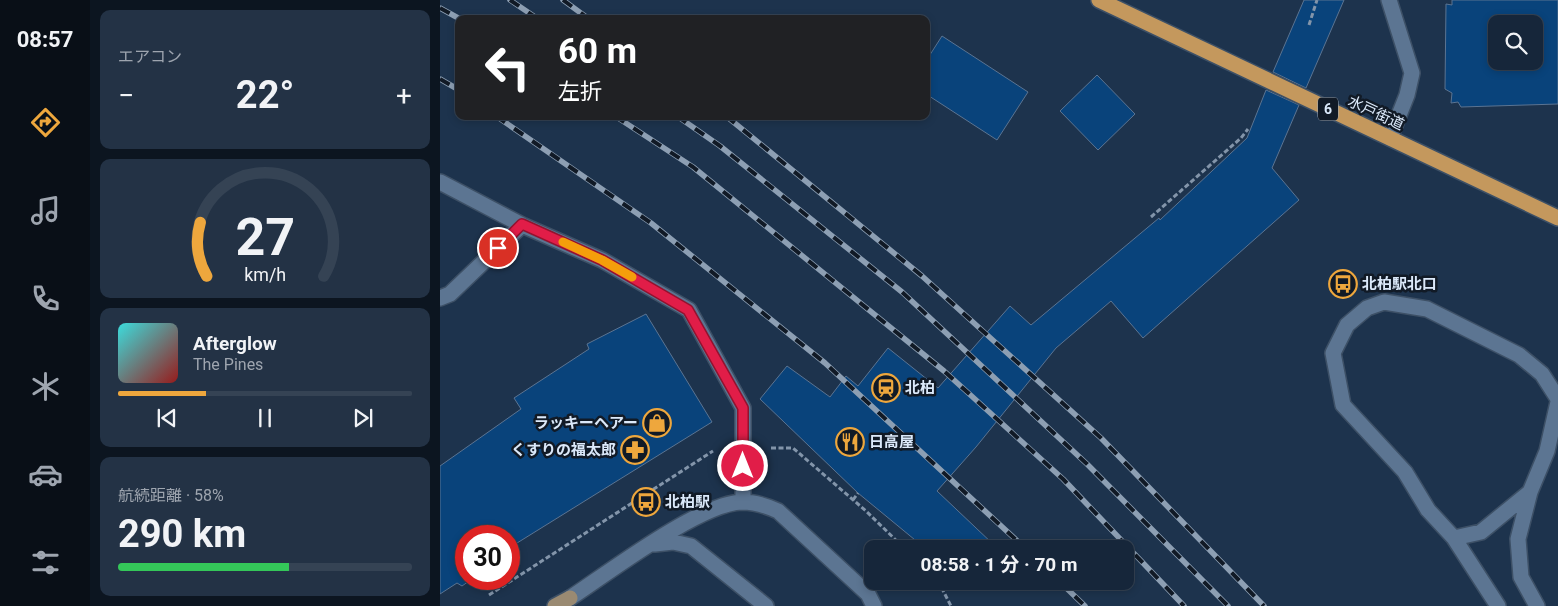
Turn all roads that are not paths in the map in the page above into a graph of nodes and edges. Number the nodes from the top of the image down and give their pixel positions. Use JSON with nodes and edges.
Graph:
{"nodes":[{"id":1,"x":1099,"y":0,"type":"edge"},
{"id":2,"x":1389,"y":0,"type":"edge"},
{"id":3,"x":1390,"y":138,"type":"junction"},
{"id":4,"x":440,"y":182,"type":"edge"},
{"id":5,"x":1558,"y":218,"type":"edge"},
{"id":6,"x":522,"y":224,"type":"junction"},
{"id":7,"x":440,"y":298,"type":"edge"},
{"id":8,"x":1558,"y":400,"type":"edge"},
{"id":9,"x":1530,"y":492,"type":"junction"},
{"id":10,"x":743,"y":502,"type":"junction"},
{"id":11,"x":1454,"y":538,"type":"junction"},
{"id":12,"x":651,"y":545,"type":"junction"},
{"id":13,"x":570,"y":598,"type":"joint"},
{"id":14,"x":554,"y":606,"type":"edge"},
{"id":15,"x":766,"y":606,"type":"edge"},
{"id":16,"x":874,"y":606,"type":"edge"},
{"id":17,"x":1498,"y":606,"type":"edge"},
{"id":18,"x":1536,"y":606,"type":"edge"}],
"edges":[{"from":1,"to":3,"type":"highway","name":"水戸街道","number":"6"},
{"from":2,"to":3,"type":"street"},
{"from":3,"to":5,"type":"highway","name":"水戸街道","number":"6"},
{"from":4,"to":6,"type":"street"},
{"from":6,"to":7,"type":"street"},
{"from":6,"to":10,"type":"street"},
{"from":8,"to":9,"type":"street"},
{"from":8,"to":11,"type":"street"},
{"from":9,"to":11,"type":"street"},
{"from":9,"to":18,"type":"street"},
{"from":10,"to":12,"type":"street"},
{"from":10,"to":16,"type":"street"},
{"from":11,"to":17,"type":"street"},
{"from":12,"to":13,"type":"street"},
{"from":12,"to":15,"type":"street"},
{"from":13,"to":14,"type":"main road"}]}
